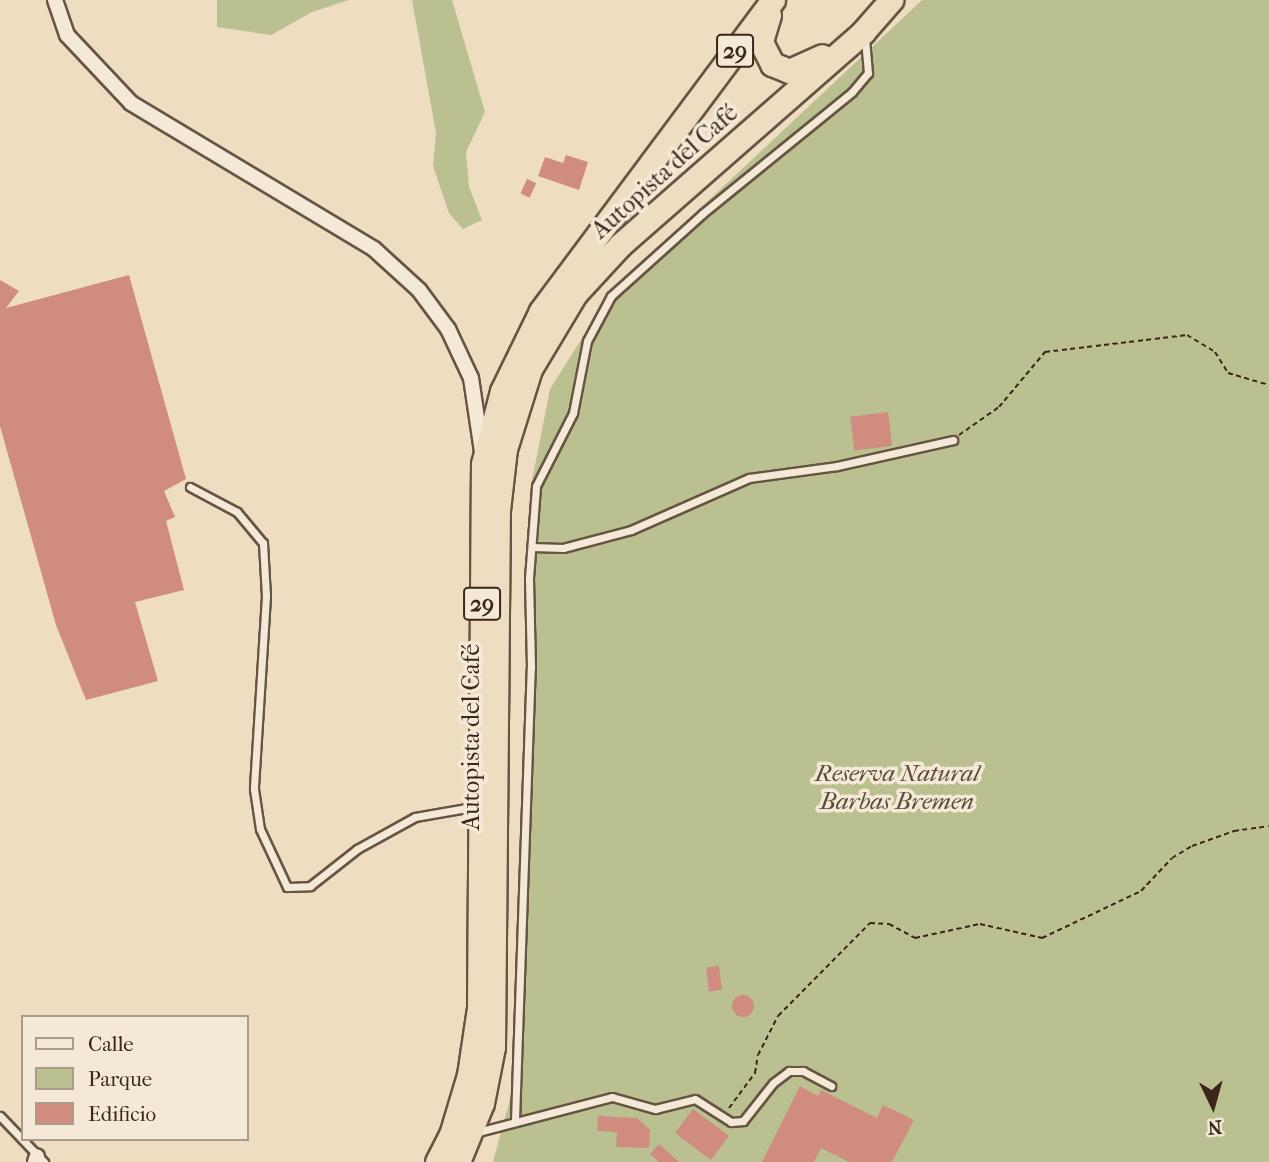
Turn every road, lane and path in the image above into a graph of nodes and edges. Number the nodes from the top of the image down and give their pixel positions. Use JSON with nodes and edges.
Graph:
{"nodes":[{"id":1,"x":55,"y":0,"type":"edge"},
{"id":2,"x":775,"y":0,"type":"edge"},
{"id":3,"x":891,"y":0,"type":"edge"},
{"id":4,"x":868,"y":26,"type":"junction"},
{"id":5,"x":1269,"y":385,"type":"edge"},
{"id":6,"x":953,"y":439,"type":"joint"},
{"id":7,"x":483,"y":464,"type":"junction"},
{"id":8,"x":190,"y":487,"type":"dead end"},
{"id":9,"x":532,"y":547,"type":"junction"},
{"id":10,"x":480,"y":806,"type":"junction"},
{"id":11,"x":1269,"y":826,"type":"edge"},
{"id":12,"x":831,"y":1086,"type":"dead end"},
{"id":13,"x":0,"y":1116,"type":"edge"},
{"id":14,"x":722,"y":1117,"type":"junction"},
{"id":15,"x":515,"y":1120,"type":"junction"},
{"id":16,"x":470,"y":1135,"type":"junction"},
{"id":17,"x":21,"y":1140,"type":"edge"},
{"id":18,"x":22,"y":1141,"type":"edge"},
{"id":19,"x":39,"y":1160,"type":"edge"},
{"id":20,"x":437,"y":1162,"type":"edge"},
{"id":21,"x":458,"y":1162,"type":"edge"}],
"edges":[{"from":1,"to":7,"type":"street"},
{"from":2,"to":4,"type":"highway"},
{"from":2,"to":7,"type":"highway","name":"Autopista del Café","number":"29"},
{"from":3,"to":4,"type":"highway","name":"Autopista del Café","number":"29"},
{"from":4,"to":9,"type":"lane"},
{"from":4,"to":16,"type":"highway","name":"Autopista del Café","number":"29"},
{"from":5,"to":6,"type":"path"},
{"from":6,"to":9,"type":"lane"},
{"from":7,"to":10,"type":"highway","name":"Autopista del Café","number":"29"},
{"from":8,"to":10,"type":"lane"},
{"from":9,"to":15,"type":"lane"},
{"from":10,"to":20,"type":"highway","name":"Autopista del Café","number":"29"},
{"from":11,"to":14,"type":"path"},
{"from":12,"to":14,"type":"lane"},
{"from":13,"to":17,"type":"lane"},
{"from":14,"to":15,"type":"lane"},
{"from":15,"to":16,"type":"lane"},
{"from":16,"to":21,"type":"highway","name":"Autopista del Café","number":"29"},
{"from":18,"to":19,"type":"lane"}]}
